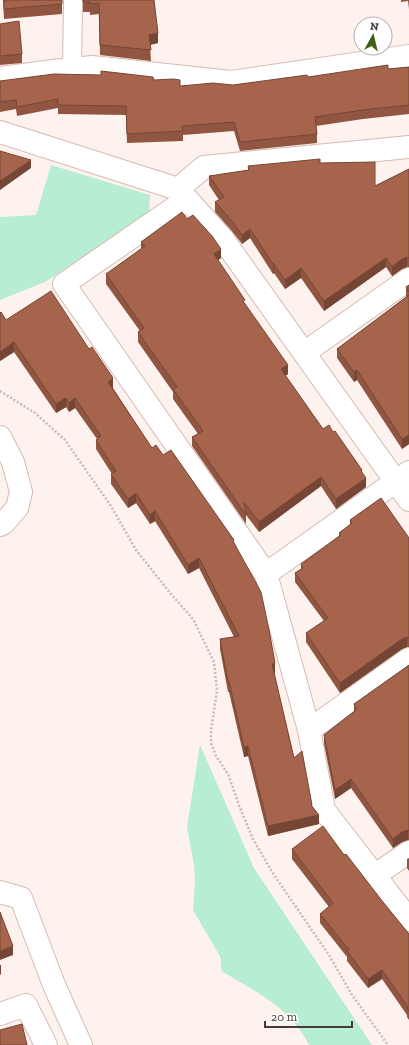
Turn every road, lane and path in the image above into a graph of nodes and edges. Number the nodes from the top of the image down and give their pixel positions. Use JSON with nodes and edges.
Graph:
{"nodes":[{"id":1,"x":73,"y":0,"type":"edge"},
{"id":2,"x":409,"y":56,"type":"edge"},
{"id":3,"x":72,"y":69,"type":"junction"},
{"id":4,"x":0,"y":78,"type":"edge"},
{"id":5,"x":0,"y":132,"type":"edge"},
{"id":6,"x":409,"y":147,"type":"edge"},
{"id":7,"x":183,"y":194,"type":"junction"},
{"id":8,"x":409,"y":279,"type":"edge"},
{"id":9,"x":304,"y":353,"type":"junction"},
{"id":10,"x":0,"y":391,"type":"edge"},
{"id":11,"x":0,"y":437,"type":"edge"},
{"id":12,"x":402,"y":477,"type":"edge"},
{"id":13,"x":409,"y":500,"type":"edge"},
{"id":14,"x":0,"y":524,"type":"edge"},
{"id":15,"x":266,"y":574,"type":"junction"},
{"id":16,"x":409,"y":659,"type":"edge"},
{"id":17,"x":309,"y":730,"type":"junction"},
{"id":18,"x":409,"y":852,"type":"edge"},
{"id":19,"x":374,"y":876,"type":"junction"},
{"id":20,"x":0,"y":892,"type":"edge"},
{"id":21,"x":409,"y":920,"type":"edge"},
{"id":22,"x":0,"y":1014,"type":"edge"},
{"id":23,"x":46,"y":1045,"type":"edge"},
{"id":24,"x":81,"y":1045,"type":"edge"},
{"id":25,"x":388,"y":1045,"type":"edge"}],
"edges":[{"from":1,"to":3,"type":"lane"},
{"from":2,"to":3,"type":"street"},
{"from":3,"to":4,"type":"street"},
{"from":5,"to":7,"type":"street"},
{"from":6,"to":7,"type":"street"},
{"from":7,"to":9,"type":"street"},
{"from":7,"to":15,"type":"street"},
{"from":8,"to":9,"type":"street"},
{"from":9,"to":12,"type":"street"},
{"from":10,"to":25,"type":"path"},
{"from":11,"to":14,"type":"street"},
{"from":12,"to":13,"type":"street"},
{"from":12,"to":15,"type":"street"},
{"from":15,"to":17,"type":"street"},
{"from":16,"to":17,"type":"street"},
{"from":17,"to":19,"type":"street"},
{"from":18,"to":19,"type":"street"},
{"from":19,"to":21,"type":"street"},
{"from":20,"to":24,"type":"street"},
{"from":22,"to":23,"type":"street"}]}
